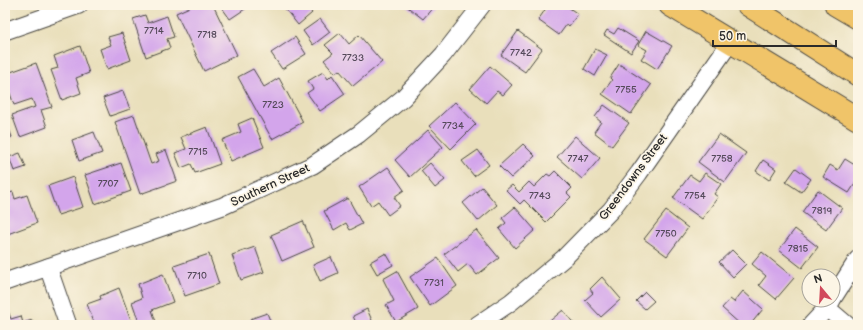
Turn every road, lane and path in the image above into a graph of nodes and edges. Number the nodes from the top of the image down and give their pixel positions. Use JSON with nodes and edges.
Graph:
{"nodes":[{"id":1,"x":79,"y":5,"type":"edge"},
{"id":2,"x":482,"y":5,"type":"edge"},
{"id":3,"x":670,"y":5,"type":"edge"},
{"id":4,"x":748,"y":5,"type":"edge"},
{"id":5,"x":836,"y":5,"type":"edge"},
{"id":6,"x":858,"y":18,"type":"edge"},
{"id":7,"x":5,"y":31,"type":"edge"},
{"id":8,"x":731,"y":41,"type":"junction"},
{"id":9,"x":858,"y":75,"type":"edge"},
{"id":10,"x":858,"y":119,"type":"edge"},
{"id":11,"x":858,"y":259,"type":"edge"},
{"id":12,"x":48,"y":267,"type":"junction"},
{"id":13,"x":5,"y":282,"type":"edge"},
{"id":14,"x":841,"y":286,"type":"edge"},
{"id":15,"x":826,"y":308,"type":"edge"},
{"id":16,"x":835,"y":308,"type":"edge"},
{"id":17,"x":68,"y":325,"type":"edge"},
{"id":18,"x":477,"y":325,"type":"edge"},
{"id":19,"x":811,"y":325,"type":"edge"},
{"id":20,"x":847,"y":325,"type":"edge"}],
"edges":[{"from":1,"to":7,"type":"street"},
{"from":2,"to":12,"type":"street","name":"Southern Street"},
{"from":3,"to":8,"type":"main road"},
{"from":4,"to":9,"type":"main road"},
{"from":5,"to":6,"type":"main road"},
{"from":8,"to":10,"type":"main road"},
{"from":8,"to":18,"type":"street","name":"Greendowns Street"},
{"from":11,"to":14,"type":"street"},
{"from":12,"to":13,"type":"street","name":"Southern Street"},
{"from":12,"to":17,"type":"street"},
{"from":15,"to":19,"type":"street"},
{"from":16,"to":20,"type":"street"}]}
